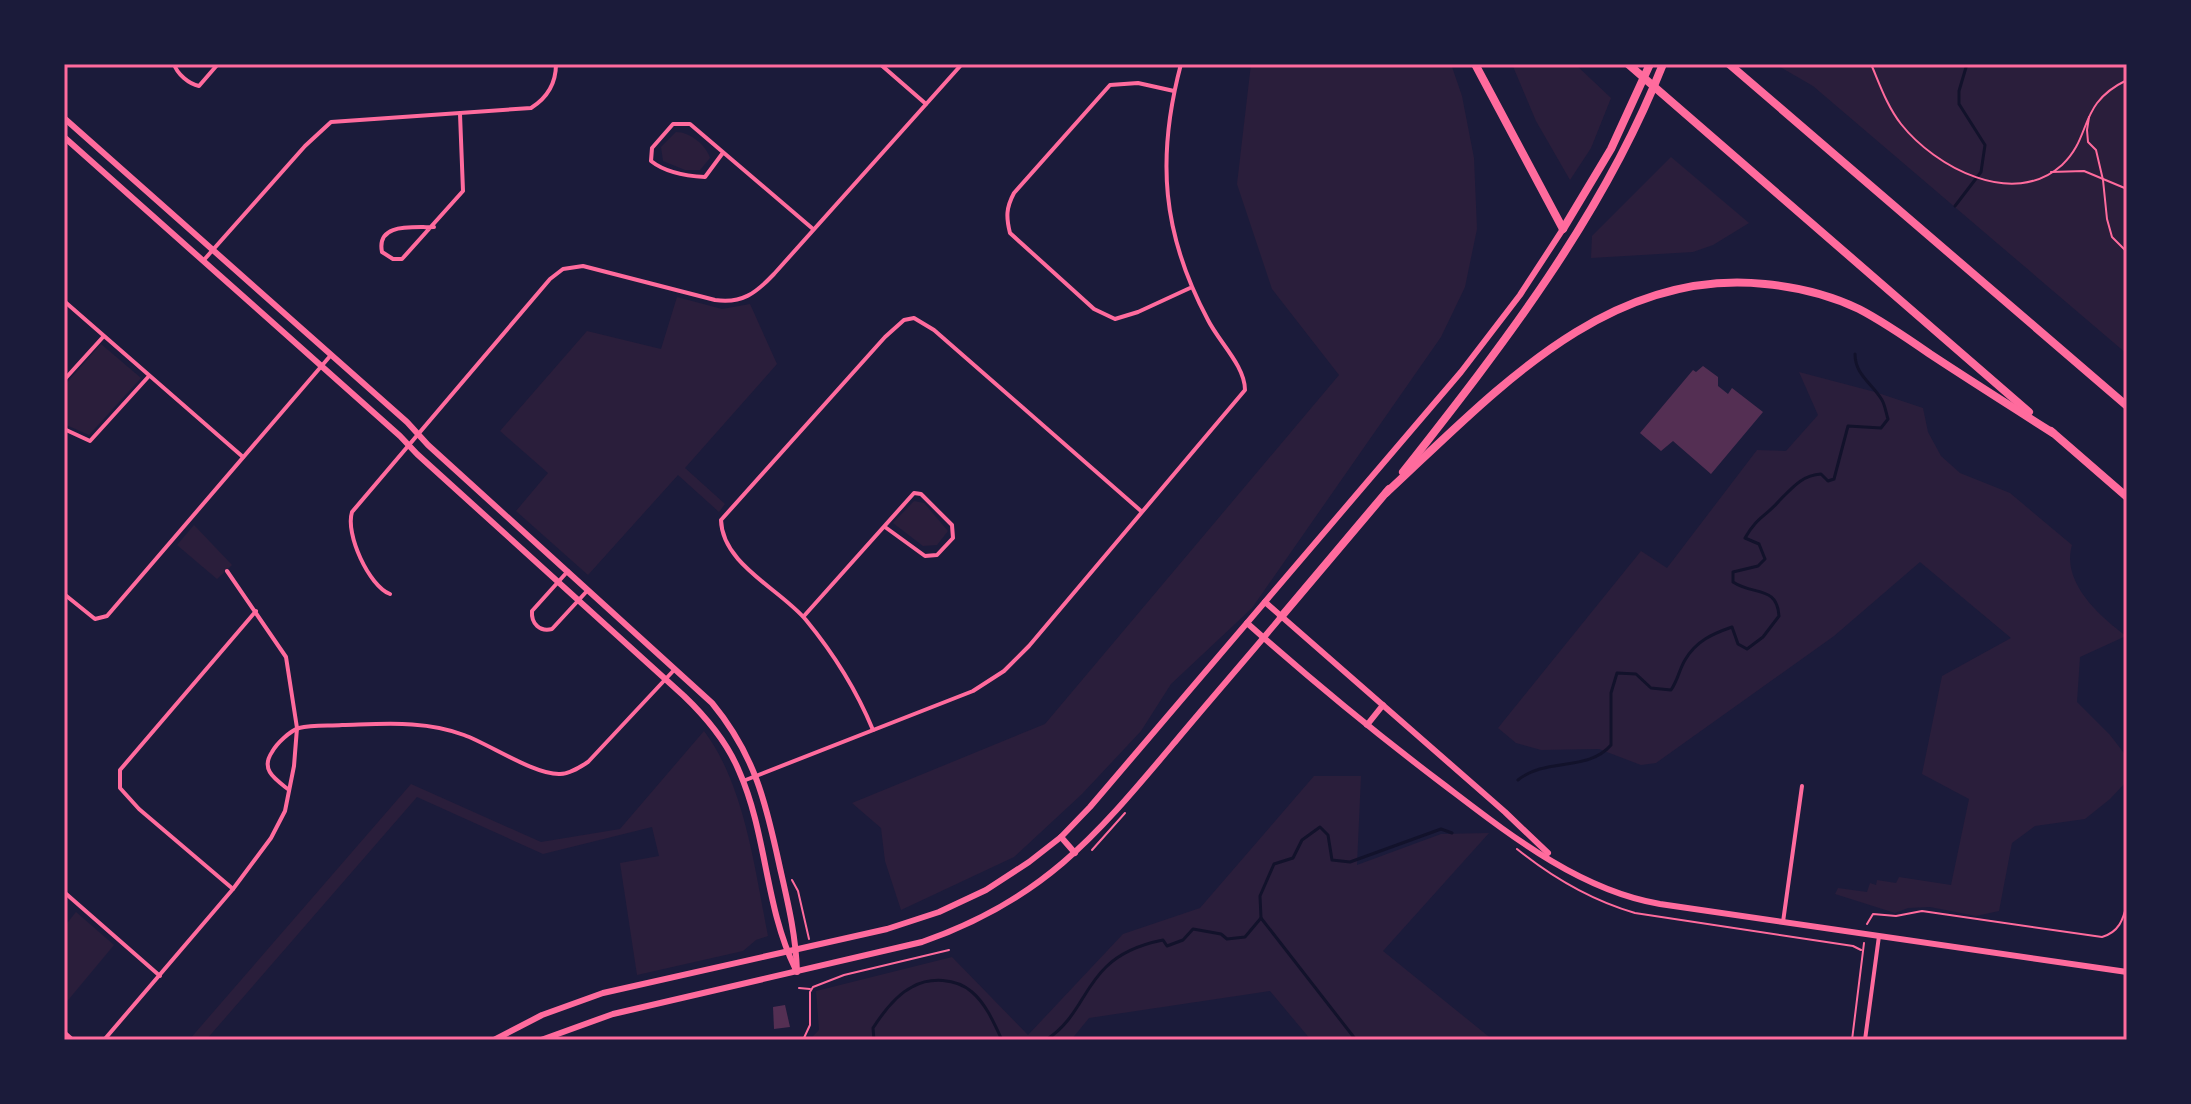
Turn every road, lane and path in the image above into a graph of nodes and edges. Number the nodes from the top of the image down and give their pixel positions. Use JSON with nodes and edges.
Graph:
{"nodes":[{"id":1,"x":174,"y":64,"type":"edge"},
{"id":2,"x":218,"y":64,"type":"edge"},
{"id":3,"x":556,"y":64,"type":"edge"},
{"id":4,"x":880,"y":64,"type":"edge"},
{"id":5,"x":962,"y":64,"type":"edge"},
{"id":6,"x":1181,"y":64,"type":"edge"},
{"id":7,"x":1475,"y":64,"type":"edge"},
{"id":8,"x":1628,"y":64,"type":"edge"},
{"id":9,"x":1650,"y":64,"type":"edge"},
{"id":10,"x":1663,"y":64,"type":"edge"},
{"id":11,"x":1729,"y":64,"type":"edge"},
{"id":12,"x":1871,"y":64,"type":"edge"},
{"id":13,"x":2127,"y":80,"type":"edge"},
{"id":14,"x":1174,"y":91,"type":"junction"},
{"id":15,"x":926,"y":104,"type":"junction"},
{"id":16,"x":2090,"y":112,"type":"junction"},
{"id":17,"x":460,"y":114,"type":"junction"},
{"id":18,"x":64,"y":118,"type":"edge"},
{"id":19,"x":64,"y":137,"type":"edge"},
{"id":20,"x":722,"y":154,"type":"junction"},
{"id":21,"x":2050,"y":172,"type":"junction"},
{"id":22,"x":2103,"y":179,"type":"junction"},
{"id":23,"x":2127,"y":189,"type":"edge"},
{"id":24,"x":434,"y":227,"type":"junction"},
{"id":25,"x":1563,"y":229,"type":"junction"},
{"id":26,"x":813,"y":230,"type":"junction"},
{"id":27,"x":213,"y":250,"type":"junction"},
{"id":28,"x":2127,"y":252,"type":"edge"},
{"id":29,"x":203,"y":261,"type":"junction"},
{"id":30,"x":1190,"y":288,"type":"junction"},
{"id":31,"x":64,"y":301,"type":"edge"},
{"id":32,"x":103,"y":337,"type":"junction"},
{"id":33,"x":331,"y":355,"type":"junction"},
{"id":34,"x":321,"y":365,"type":"junction"},
{"id":35,"x":149,"y":376,"type":"junction"},
{"id":36,"x":64,"y":380,"type":"edge"},
{"id":37,"x":2127,"y":406,"type":"edge"},
{"id":38,"x":64,"y":429,"type":"edge"},
{"id":39,"x":417,"y":433,"type":"junction"},
{"id":40,"x":2053,"y":433,"type":"junction"},
{"id":41,"x":408,"y":445,"type":"junction"},
{"id":42,"x":243,"y":458,"type":"junction"},
{"id":43,"x":1386,"y":493,"type":"junction"},
{"id":44,"x":2127,"y":497,"type":"edge"},
{"id":45,"x":1141,"y":511,"type":"junction"},
{"id":46,"x":885,"y":527,"type":"junction"},
{"id":47,"x":227,"y":571,"type":"dead end"},
{"id":48,"x":568,"y":571,"type":"junction"},
{"id":49,"x":558,"y":582,"type":"junction"},
{"id":50,"x":588,"y":590,"type":"junction"},
{"id":51,"x":64,"y":594,"type":"edge"},
{"id":52,"x":390,"y":594,"type":"dead end"},
{"id":53,"x":579,"y":600,"type":"junction"},
{"id":54,"x":1265,"y":602,"type":"junction"},
{"id":55,"x":256,"y":611,"type":"junction"},
{"id":56,"x":803,"y":616,"type":"junction"},
{"id":57,"x":1281,"y":617,"type":"junction"},
{"id":58,"x":1247,"y":623,"type":"junction"},
{"id":59,"x":1264,"y":637,"type":"junction"},
{"id":60,"x":675,"y":669,"type":"junction"},
{"id":61,"x":666,"y":679,"type":"junction"},
{"id":62,"x":1383,"y":705,"type":"junction"},
{"id":63,"x":1367,"y":725,"type":"junction"},
{"id":64,"x":297,"y":728,"type":"junction"},
{"id":65,"x":873,"y":730,"type":"junction"},
{"id":66,"x":757,"y":776,"type":"junction"},
{"id":67,"x":743,"y":781,"type":"junction"},
{"id":68,"x":1802,"y":786,"type":"dead end"},
{"id":69,"x":289,"y":790,"type":"junction"},
{"id":70,"x":1061,"y":837,"type":"junction"},
{"id":71,"x":1515,"y":848,"type":"dead end"},
{"id":72,"x":1075,"y":853,"type":"junction"},
{"id":73,"x":1559,"y":864,"type":"junction"},
{"id":74,"x":793,"y":881,"type":"dead end"},
{"id":75,"x":233,"y":889,"type":"junction"},
{"id":76,"x":64,"y":892,"type":"edge"},
{"id":77,"x":2127,"y":904,"type":"edge"},
{"id":78,"x":1868,"y":921,"type":"dead end"},
{"id":79,"x":1783,"y":922,"type":"junction"},
{"id":80,"x":809,"y":934,"type":"dead end"},
{"id":81,"x":1879,"y":936,"type":"junction"},
{"id":82,"x":1864,"y":945,"type":"dead end"},
{"id":83,"x":796,"y":949,"type":"junction"},
{"id":84,"x":949,"y":950,"type":"dead end"},
{"id":85,"x":786,"y":951,"type":"junction"},
{"id":86,"x":1862,"y":951,"type":"junction"},
{"id":87,"x":797,"y":972,"type":"junction"},
{"id":88,"x":2127,"y":972,"type":"edge"},
{"id":89,"x":160,"y":976,"type":"junction"},
{"id":90,"x":799,"y":988,"type":"dead end"},
{"id":91,"x":811,"y":990,"type":"junction"},
{"id":92,"x":64,"y":1032,"type":"edge"},
{"id":93,"x":73,"y":1040,"type":"edge"},
{"id":94,"x":104,"y":1040,"type":"edge"},
{"id":95,"x":494,"y":1040,"type":"edge"},
{"id":96,"x":541,"y":1040,"type":"edge"},
{"id":97,"x":803,"y":1040,"type":"edge"},
{"id":98,"x":1852,"y":1040,"type":"edge"},
{"id":99,"x":1865,"y":1040,"type":"edge"}],
"edges":[{"from":1,"to":2,"type":"street"},
{"from":3,"to":17,"type":"street"},
{"from":4,"to":15,"type":"street"},
{"from":5,"to":15,"type":"street"},
{"from":6,"to":14,"type":"street"},
{"from":7,"to":25,"type":"highway"},
{"from":8,"to":40,"type":"highway"},
{"from":9,"to":25,"type":"highway"},
{"from":10,"to":43,"type":"highway"},
{"from":11,"to":37,"type":"highway"},
{"from":12,"to":21,"type":"path"},
{"from":13,"to":16,"type":"path"},
{"from":14,"to":30,"type":"street"},
{"from":14,"to":30,"type":"street"},
{"from":15,"to":26,"type":"street"},
{"from":16,"to":21,"type":"path"},
{"from":16,"to":22,"type":"path"},
{"from":17,"to":24,"type":"street"},
{"from":17,"to":27,"type":"street"},
{"from":18,"to":27,"type":"street"},
{"from":19,"to":29,"type":"street"},
{"from":20,"to":20,"type":"street"},
{"from":20,"to":26,"type":"street"},
{"from":21,"to":22,"type":"path"},
{"from":22,"to":23,"type":"path"},
{"from":22,"to":28,"type":"path"},
{"from":24,"to":24,"type":"street"},
{"from":25,"to":54,"type":"street"},
{"from":26,"to":39,"type":"street"},
{"from":27,"to":29,"type":"street"},
{"from":27,"to":33,"type":"street"},
{"from":29,"to":34,"type":"street"},
{"from":30,"to":45,"type":"street"},
{"from":31,"to":32,"type":"street"},
{"from":32,"to":35,"type":"street"},
{"from":32,"to":36,"type":"street"},
{"from":33,"to":34,"type":"street"},
{"from":33,"to":39,"type":"street"},
{"from":34,"to":41,"type":"street"},
{"from":34,"to":42,"type":"street"},
{"from":35,"to":38,"type":"street"},
{"from":35,"to":42,"type":"street"},
{"from":39,"to":41,"type":"street"},
{"from":39,"to":48,"type":"street"},
{"from":40,"to":43,"type":"highway"},
{"from":40,"to":44,"type":"highway"},
{"from":41,"to":49,"type":"street"},
{"from":41,"to":52,"type":"street"},
{"from":42,"to":51,"type":"street"},
{"from":43,"to":57,"type":"highway"},
{"from":45,"to":56,"type":"street"},
{"from":45,"to":65,"type":"street"},
{"from":46,"to":46,"type":"street"},
{"from":46,"to":56,"type":"street"},
{"from":47,"to":55,"type":"street"},
{"from":48,"to":49,"type":"street"},
{"from":48,"to":50,"type":"street"},
{"from":49,"to":53,"type":"street"},
{"from":49,"to":53,"type":"street"},
{"from":50,"to":53,"type":"street"},
{"from":50,"to":60,"type":"street"},
{"from":53,"to":61,"type":"street"},
{"from":54,"to":57,"type":"street"},
{"from":54,"to":58,"type":"street"},
{"from":55,"to":64,"type":"street"},
{"from":55,"to":75,"type":"street"},
{"from":56,"to":65,"type":"street"},
{"from":57,"to":59,"type":"street"},
{"from":57,"to":62,"type":"street"},
{"from":58,"to":59,"type":"street"},
{"from":58,"to":70,"type":"street"},
{"from":59,"to":63,"type":"street"},
{"from":59,"to":72,"type":"street"},
{"from":60,"to":61,"type":"street"},
{"from":60,"to":66,"type":"street"},
{"from":61,"to":64,"type":"street"},
{"from":61,"to":67,"type":"street"},
{"from":62,"to":63,"type":"street"},
{"from":62,"to":73,"type":"street"},
{"from":63,"to":73,"type":"street"},
{"from":64,"to":69,"type":"street"},
{"from":64,"to":69,"type":"street"},
{"from":65,"to":66,"type":"street"},
{"from":66,"to":67,"type":"street"},
{"from":66,"to":83,"type":"street"},
{"from":67,"to":85,"type":"street"},
{"from":68,"to":79,"type":"street"},
{"from":69,"to":75,"type":"street"},
{"from":70,"to":72,"type":"street"},
{"from":70,"to":83,"type":"street"},
{"from":71,"to":86,"type":"path"},
{"from":72,"to":87,"type":"street"},
{"from":73,"to":79,"type":"street"},
{"from":74,"to":80,"type":"path"},
{"from":75,"to":89,"type":"street"},
{"from":76,"to":89,"type":"street"},
{"from":77,"to":78,"type":"path"},
{"from":79,"to":81,"type":"street"},
{"from":81,"to":88,"type":"street"},
{"from":81,"to":99,"type":"street"},
{"from":82,"to":86,"type":"path"},
{"from":83,"to":85,"type":"street"},
{"from":83,"to":87,"type":"street"},
{"from":84,"to":91,"type":"path"},
{"from":85,"to":87,"type":"street"},
{"from":85,"to":95,"type":"street"},
{"from":86,"to":98,"type":"path"},
{"from":87,"to":96,"type":"street"},
{"from":89,"to":94,"type":"street"},
{"from":90,"to":91,"type":"path"},
{"from":91,"to":97,"type":"path"},
{"from":92,"to":93,"type":"street"}]}
